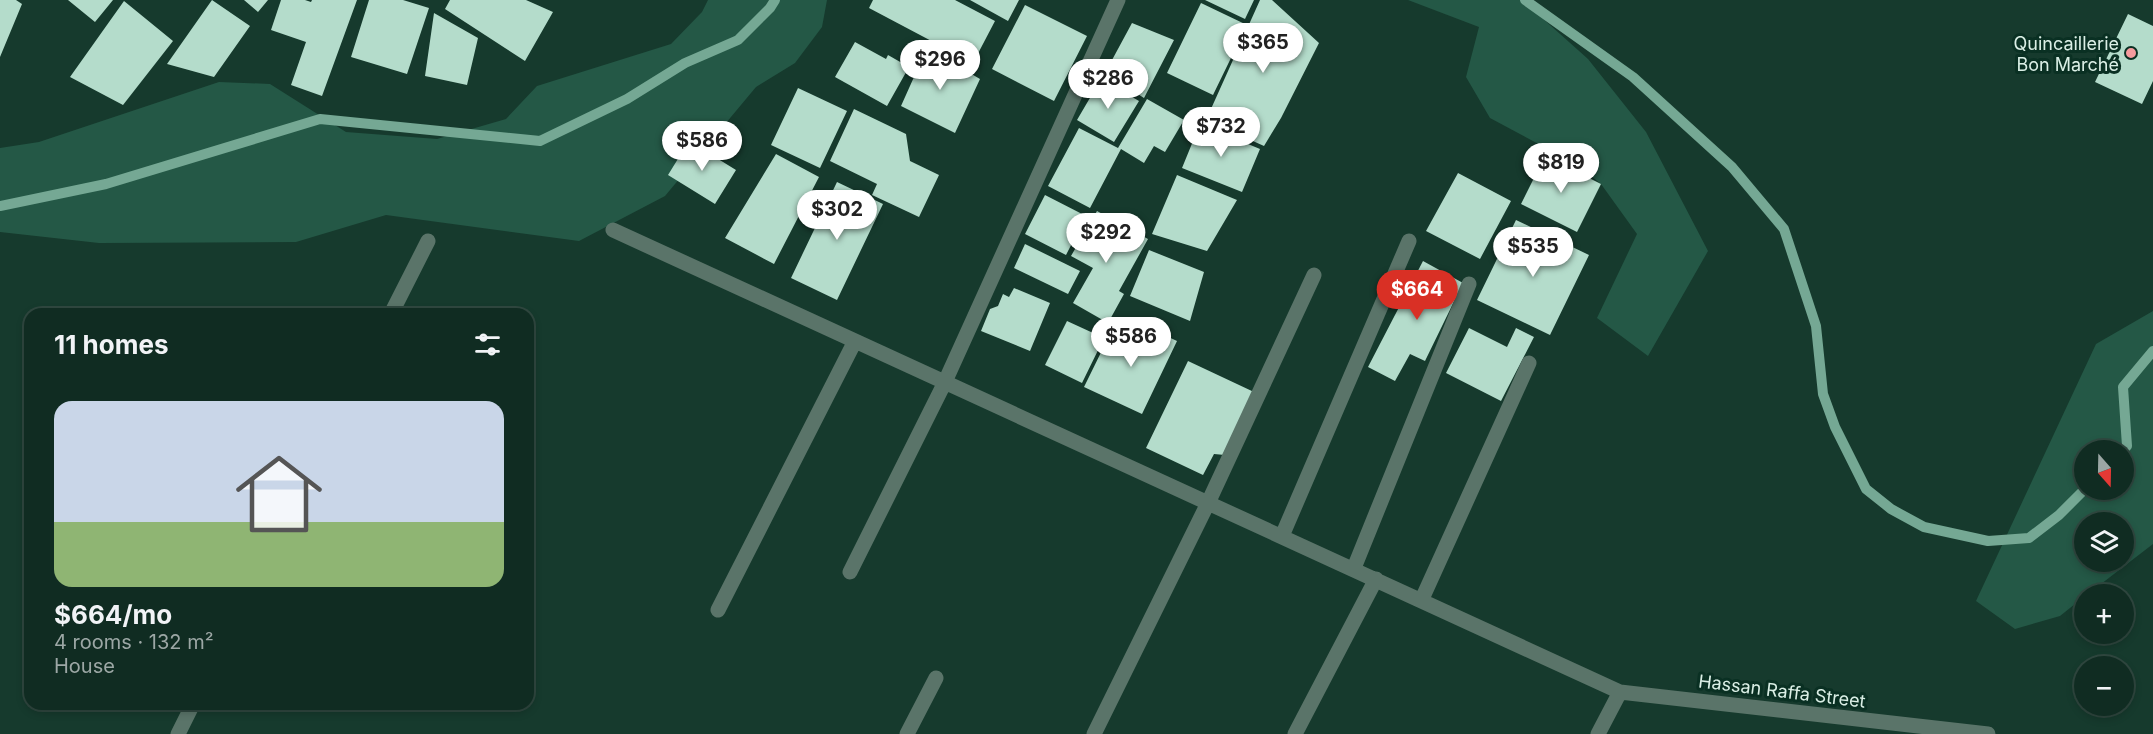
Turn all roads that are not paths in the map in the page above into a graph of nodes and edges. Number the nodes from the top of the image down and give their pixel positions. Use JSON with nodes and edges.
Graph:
{"nodes":[{"id":1,"x":1118,"y":0,"type":"edge"},
{"id":2,"x":613,"y":230,"type":"dead end"},
{"id":3,"x":428,"y":240,"type":"dead end"},
{"id":4,"x":1409,"y":241,"type":"dead end"},
{"id":5,"x":1314,"y":275,"type":"dead end"},
{"id":6,"x":1469,"y":284,"type":"dead end"},
{"id":7,"x":394,"y":308,"type":"edge"},
{"id":8,"x":854,"y":343,"type":"junction"},
{"id":9,"x":1529,"y":363,"type":"dead end"},
{"id":10,"x":944,"y":384,"type":"junction"},
{"id":11,"x":1208,"y":503,"type":"junction"},
{"id":12,"x":1282,"y":536,"type":"junction"},
{"id":13,"x":1354,"y":568,"type":"junction"},
{"id":14,"x":850,"y":572,"type":"dead end"},
{"id":15,"x":1376,"y":579,"type":"junction"},
{"id":16,"x":1422,"y":599,"type":"junction"},
{"id":17,"x":718,"y":610,"type":"dead end"},
{"id":18,"x":936,"y":678,"type":"dead end"},
{"id":19,"x":1620,"y":692,"type":"junction"},
{"id":20,"x":190,"y":710,"type":"edge"},
{"id":21,"x":178,"y":734,"type":"edge"},
{"id":22,"x":907,"y":734,"type":"edge"},
{"id":23,"x":1094,"y":734,"type":"edge"},
{"id":24,"x":1295,"y":734,"type":"edge"},
{"id":25,"x":1598,"y":734,"type":"edge"},
{"id":26,"x":1988,"y":734,"type":"edge"}],
"edges":[{"from":1,"to":10,"type":"street"},
{"from":2,"to":8,"type":"street","name":"Hassan Raffa Street"},
{"from":3,"to":7,"type":"street"},
{"from":4,"to":12,"type":"street"},
{"from":5,"to":11,"type":"street"},
{"from":6,"to":13,"type":"street"},
{"from":8,"to":10,"type":"street","name":"Hassan Raffa Street"},
{"from":8,"to":17,"type":"street"},
{"from":9,"to":16,"type":"street"},
{"from":10,"to":11,"type":"street","name":"Hassan Raffa Street"},
{"from":10,"to":14,"type":"street"},
{"from":11,"to":12,"type":"street","name":"Hassan Raffa Street"},
{"from":11,"to":23,"type":"street"},
{"from":12,"to":13,"type":"street","name":"Hassan Raffa Street"},
{"from":13,"to":15,"type":"street","name":"Hassan Raffa Street"},
{"from":15,"to":16,"type":"street","name":"Hassan Raffa Street"},
{"from":15,"to":24,"type":"street"},
{"from":16,"to":19,"type":"street","name":"Hassan Raffa Street"},
{"from":18,"to":22,"type":"street"},
{"from":19,"to":25,"type":"street"},
{"from":19,"to":26,"type":"street","name":"Hassan Raffa Street"},
{"from":20,"to":21,"type":"street"}]}
